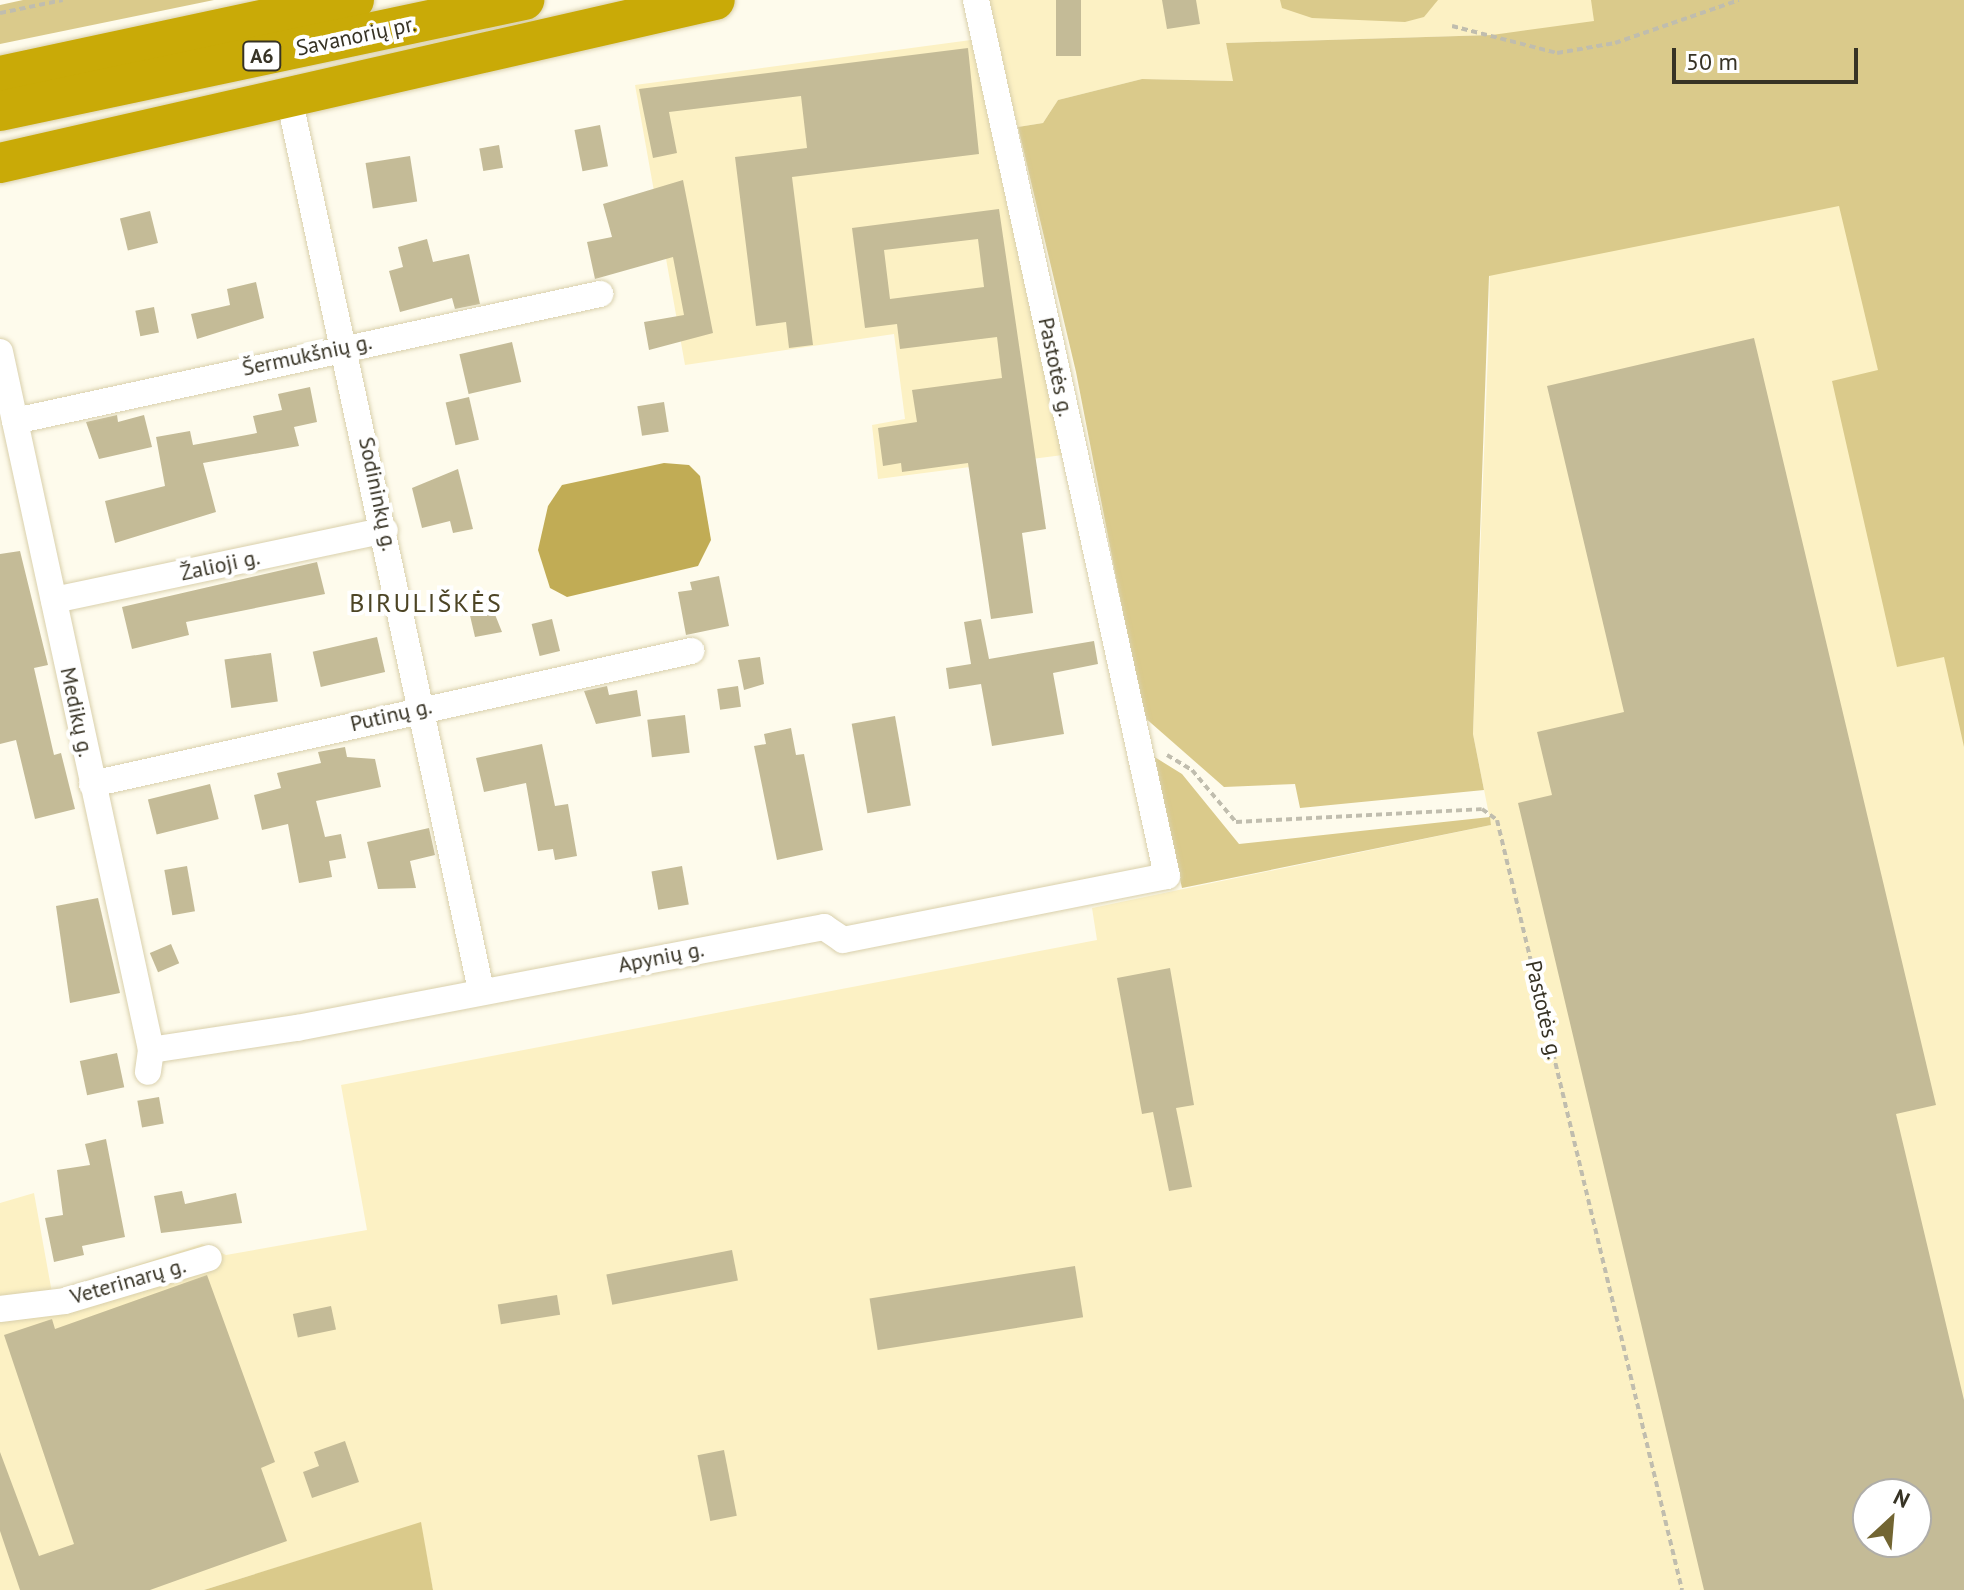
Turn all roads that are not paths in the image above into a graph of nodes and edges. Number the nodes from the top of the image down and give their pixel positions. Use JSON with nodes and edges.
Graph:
{"nodes":[{"id":1,"x":354,"y":0,"type":"edge"},
{"id":2,"x":524,"y":0,"type":"edge"},
{"id":3,"x":715,"y":0,"type":"edge"},
{"id":4,"x":976,"y":0,"type":"edge"},
{"id":5,"x":0,"y":76,"type":"edge"},
{"id":6,"x":288,"y":93,"type":"junction"},
{"id":7,"x":0,"y":111,"type":"edge"},
{"id":8,"x":0,"y":163,"type":"edge"},
{"id":9,"x":600,"y":294,"type":"dead end"},
{"id":10,"x":345,"y":347,"type":"junction"},
{"id":11,"x":0,"y":352,"type":"edge"},
{"id":12,"x":15,"y":421,"type":"junction"},
{"id":13,"x":385,"y":530,"type":"junction"},
{"id":14,"x":54,"y":600,"type":"junction"},
{"id":15,"x":691,"y":651,"type":"dead end"},
{"id":16,"x":423,"y":707,"type":"junction"},
{"id":17,"x":92,"y":784,"type":"junction"},
{"id":18,"x":1167,"y":876,"type":"joint"},
{"id":19,"x":481,"y":990,"type":"junction"},
{"id":20,"x":150,"y":1061,"type":"joint"},
{"id":21,"x":209,"y":1258,"type":"dead end"},
{"id":22,"x":0,"y":1309,"type":"edge"}],
"edges":[{"from":1,"to":5,"type":"highway","name":"Savanorių pr.","number":"A6"},
{"from":2,"to":7,"type":"highway","name":"Savanorių pr.","number":"A6"},
{"from":3,"to":6,"type":"highway"},
{"from":4,"to":18,"type":"street","name":"Pastotės g."},
{"from":6,"to":8,"type":"highway"},
{"from":6,"to":10,"type":"street","name":"Sodininkų g."},
{"from":9,"to":10,"type":"street","name":"Šermukšnių g."},
{"from":10,"to":12,"type":"street","name":"Šermukšnių g."},
{"from":10,"to":13,"type":"street","name":"Sodininkų g."},
{"from":11,"to":12,"type":"street","name":"Medikų g."},
{"from":12,"to":14,"type":"street","name":"Medikų g."},
{"from":13,"to":14,"type":"street","name":"Žalioji g."},
{"from":13,"to":16,"type":"street","name":"Sodininkų g."},
{"from":14,"to":17,"type":"street","name":"Medikų g."},
{"from":15,"to":16,"type":"street","name":"Putinų g."},
{"from":16,"to":17,"type":"street","name":"Putinų g."},
{"from":16,"to":19,"type":"street","name":"Sodininkų g."},
{"from":17,"to":20,"type":"street","name":"Medikų g."},
{"from":18,"to":19,"type":"street","name":"Apynių g."},
{"from":19,"to":20,"type":"street","name":"Apynių g."},
{"from":21,"to":22,"type":"street","name":"Veterinarų g."}]}
